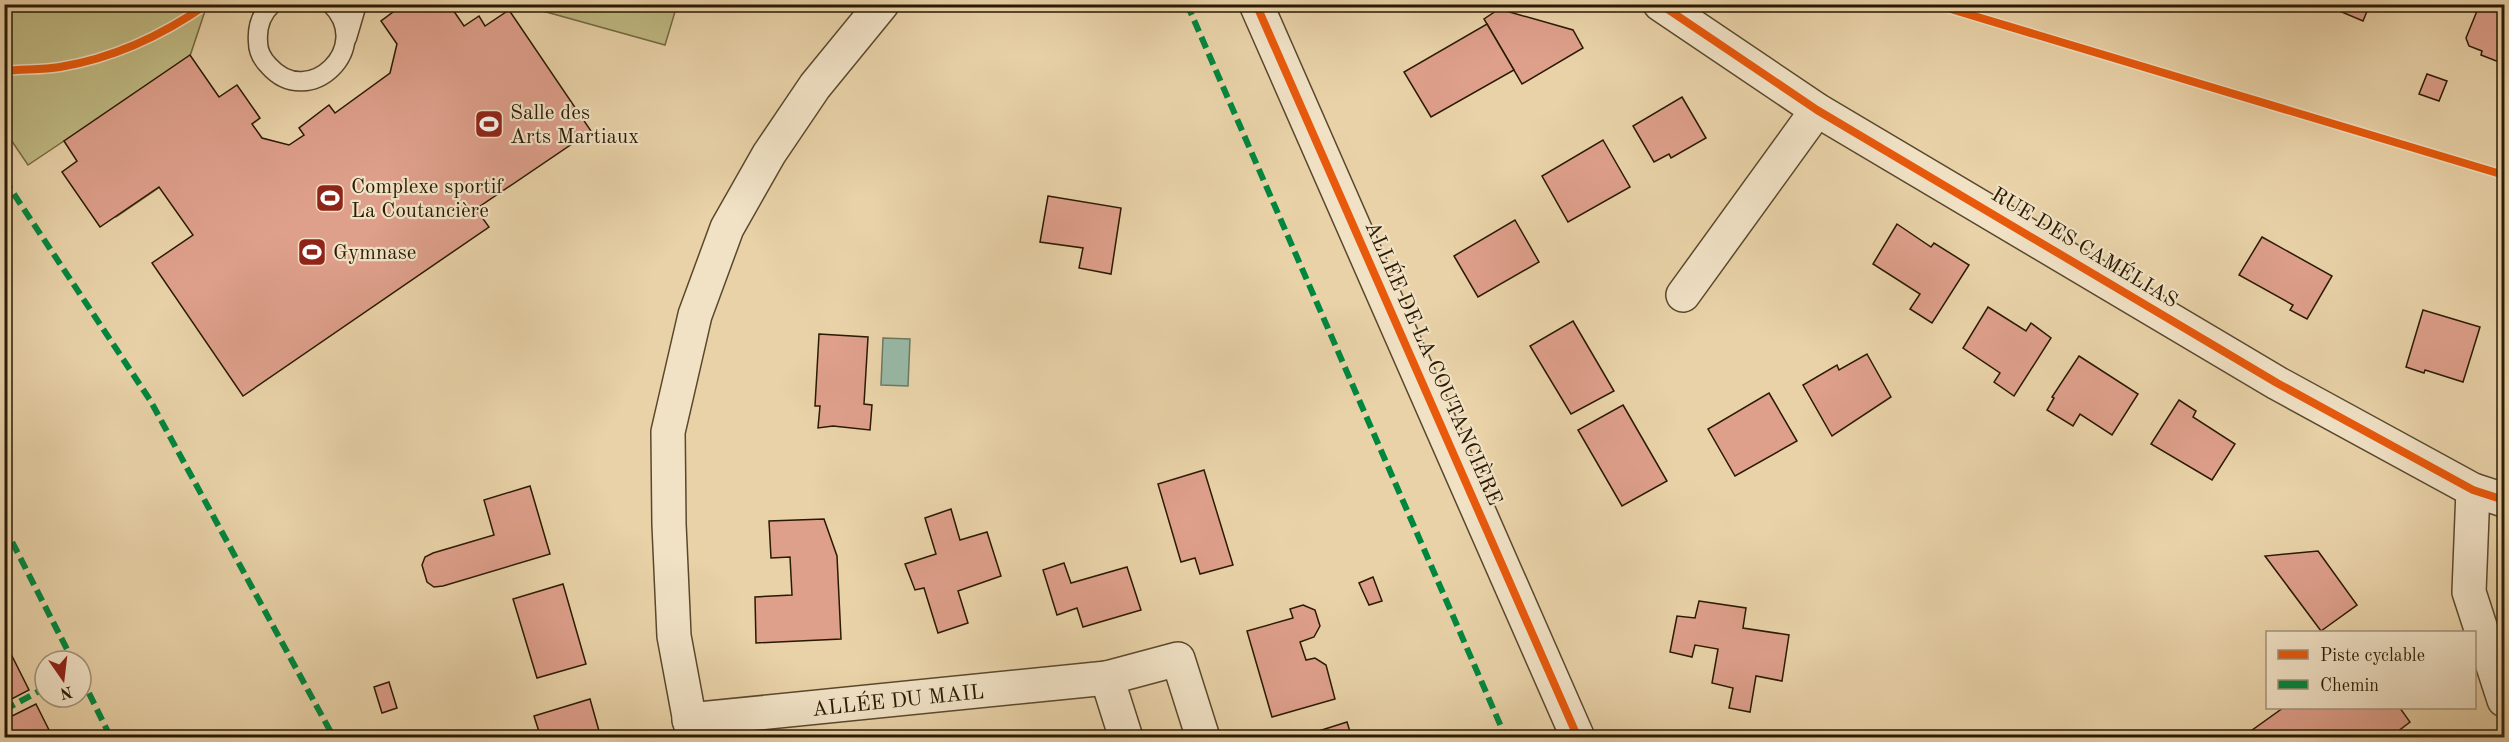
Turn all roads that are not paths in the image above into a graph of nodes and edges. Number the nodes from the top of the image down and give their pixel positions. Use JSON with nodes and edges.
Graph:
{"nodes":[{"id":1,"x":262,"y":4,"type":"edge"},
{"id":2,"x":272,"y":4,"type":"edge"},
{"id":3,"x":331,"y":4,"type":"edge"},
{"id":4,"x":357,"y":4,"type":"edge"},
{"id":5,"x":882,"y":4,"type":"edge"},
{"id":6,"x":1256,"y":4,"type":"edge"},
{"id":7,"x":1660,"y":4,"type":"edge"},
{"id":8,"x":257,"y":35,"type":"junction"},
{"id":9,"x":344,"y":48,"type":"junction"},
{"id":10,"x":1817,"y":110,"type":"junction"},
{"id":11,"x":1683,"y":295,"type":"dead end"},
{"id":12,"x":2474,"y":490,"type":"junction"},
{"id":13,"x":2505,"y":500,"type":"edge"},
{"id":14,"x":1107,"y":678,"type":"junction"},
{"id":15,"x":2505,"y":700,"type":"edge"},
{"id":16,"x":691,"y":729,"type":"edge"},
{"id":17,"x":1126,"y":738,"type":"edge"},
{"id":18,"x":1203,"y":738,"type":"edge"},
{"id":19,"x":1578,"y":738,"type":"edge"}],
"edges":[{"from":1,"to":8,"type":"lane"},
{"from":2,"to":8,"type":"lane"},
{"from":3,"to":9,"type":"lane"},
{"from":4,"to":9,"type":"lane"},
{"from":5,"to":16,"type":"street"},
{"from":6,"to":19,"type":"street","name":"ALLÉE DE LA COUTANCIÈRE"},
{"from":7,"to":10,"type":"street","name":"RUE DES CAMÉLIAS"},
{"from":8,"to":9,"type":"lane"},
{"from":10,"to":11,"type":"street"},
{"from":10,"to":12,"type":"street","name":"RUE DES CAMÉLIAS"},
{"from":12,"to":13,"type":"street","name":"RUE DES CAMÉLIAS"},
{"from":12,"to":15,"type":"street"},
{"from":14,"to":16,"type":"street","name":"ALLÉE DU MAIL"},
{"from":14,"to":17,"type":"street"},
{"from":14,"to":18,"type":"street","name":"ALLÉE DU MAIL"}]}
